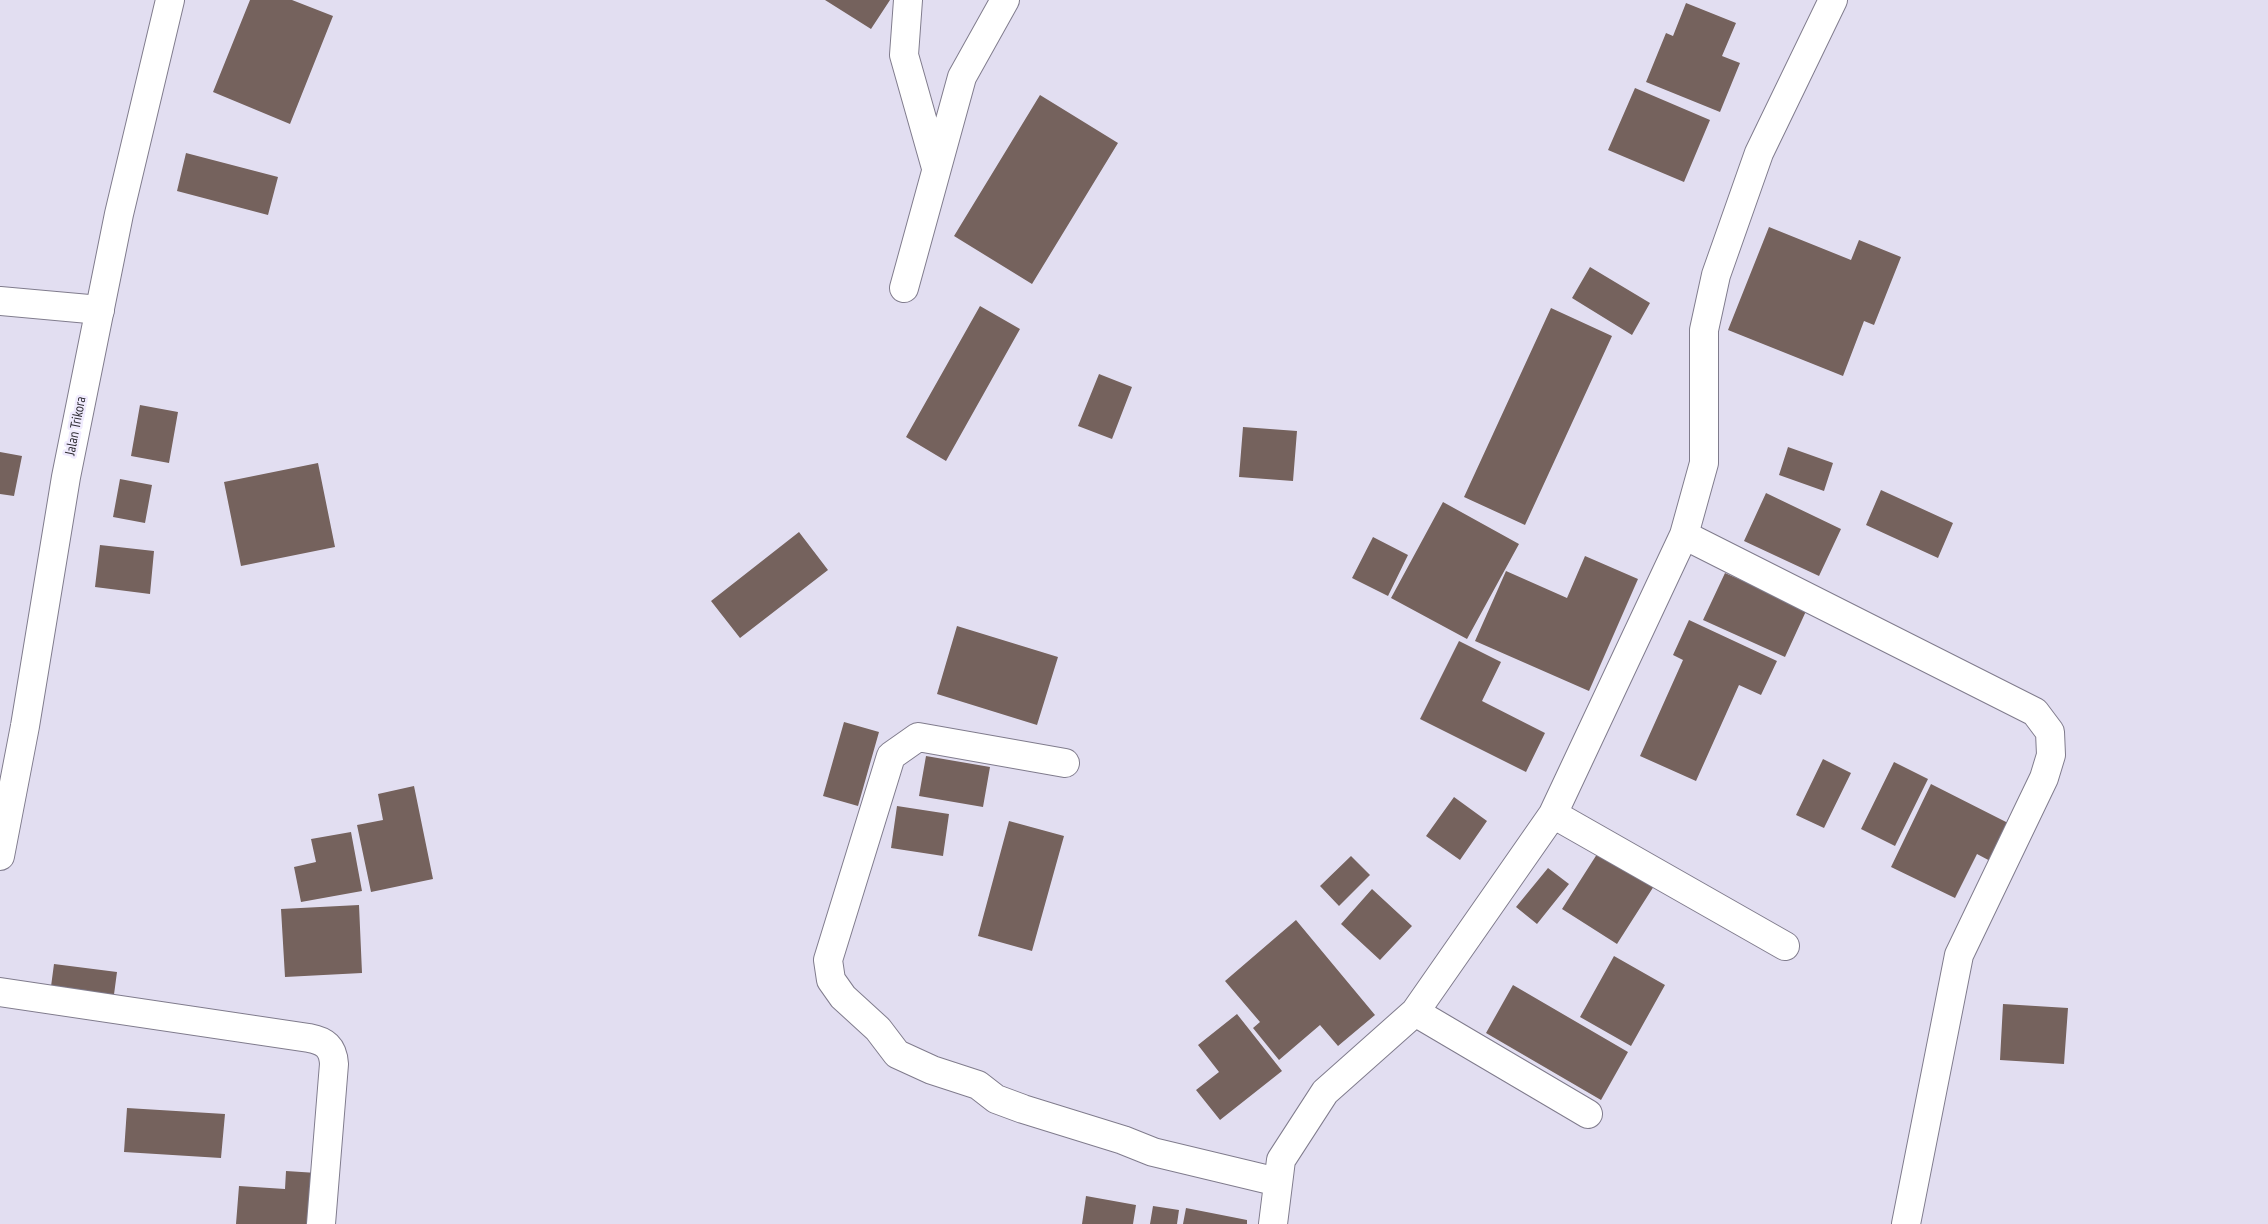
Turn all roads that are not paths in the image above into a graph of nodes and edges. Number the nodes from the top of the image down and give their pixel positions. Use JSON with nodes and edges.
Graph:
{"nodes":[{"id":1,"x":170,"y":0,"type":"edge"},
{"id":2,"x":908,"y":0,"type":"edge"},
{"id":3,"x":1005,"y":0,"type":"edge"},
{"id":4,"x":1834,"y":0,"type":"edge"},
{"id":5,"x":936,"y":168,"type":"junction"},
{"id":6,"x":904,"y":288,"type":"dead end"},
{"id":7,"x":0,"y":301,"type":"edge"},
{"id":8,"x":100,"y":310,"type":"junction"},
{"id":9,"x":1684,"y":535,"type":"junction"},
{"id":10,"x":1065,"y":763,"type":"dead end"},
{"id":11,"x":1553,"y":814,"type":"junction"},
{"id":12,"x":0,"y":856,"type":"edge"},
{"id":13,"x":1785,"y":946,"type":"dead end"},
{"id":14,"x":0,"y":992,"type":"edge"},
{"id":15,"x":1415,"y":1012,"type":"junction"},
{"id":16,"x":1588,"y":1114,"type":"dead end"},
{"id":17,"x":1278,"y":1182,"type":"junction"},
{"id":18,"x":321,"y":1224,"type":"edge"},
{"id":19,"x":1272,"y":1224,"type":"edge"},
{"id":20,"x":1906,"y":1224,"type":"edge"}],
"edges":[{"from":1,"to":8,"type":"street","name":"Jalan Trikora"},
{"from":2,"to":5,"type":"street"},
{"from":3,"to":5,"type":"street"},
{"from":4,"to":9,"type":"street"},
{"from":5,"to":6,"type":"street"},
{"from":7,"to":8,"type":"street"},
{"from":8,"to":12,"type":"street","name":"Jalan Trikora"},
{"from":9,"to":11,"type":"street"},
{"from":9,"to":20,"type":"street"},
{"from":10,"to":17,"type":"street"},
{"from":11,"to":13,"type":"street"},
{"from":11,"to":15,"type":"street"},
{"from":14,"to":18,"type":"street"},
{"from":15,"to":16,"type":"street"},
{"from":15,"to":17,"type":"street"},
{"from":17,"to":19,"type":"street"}]}
